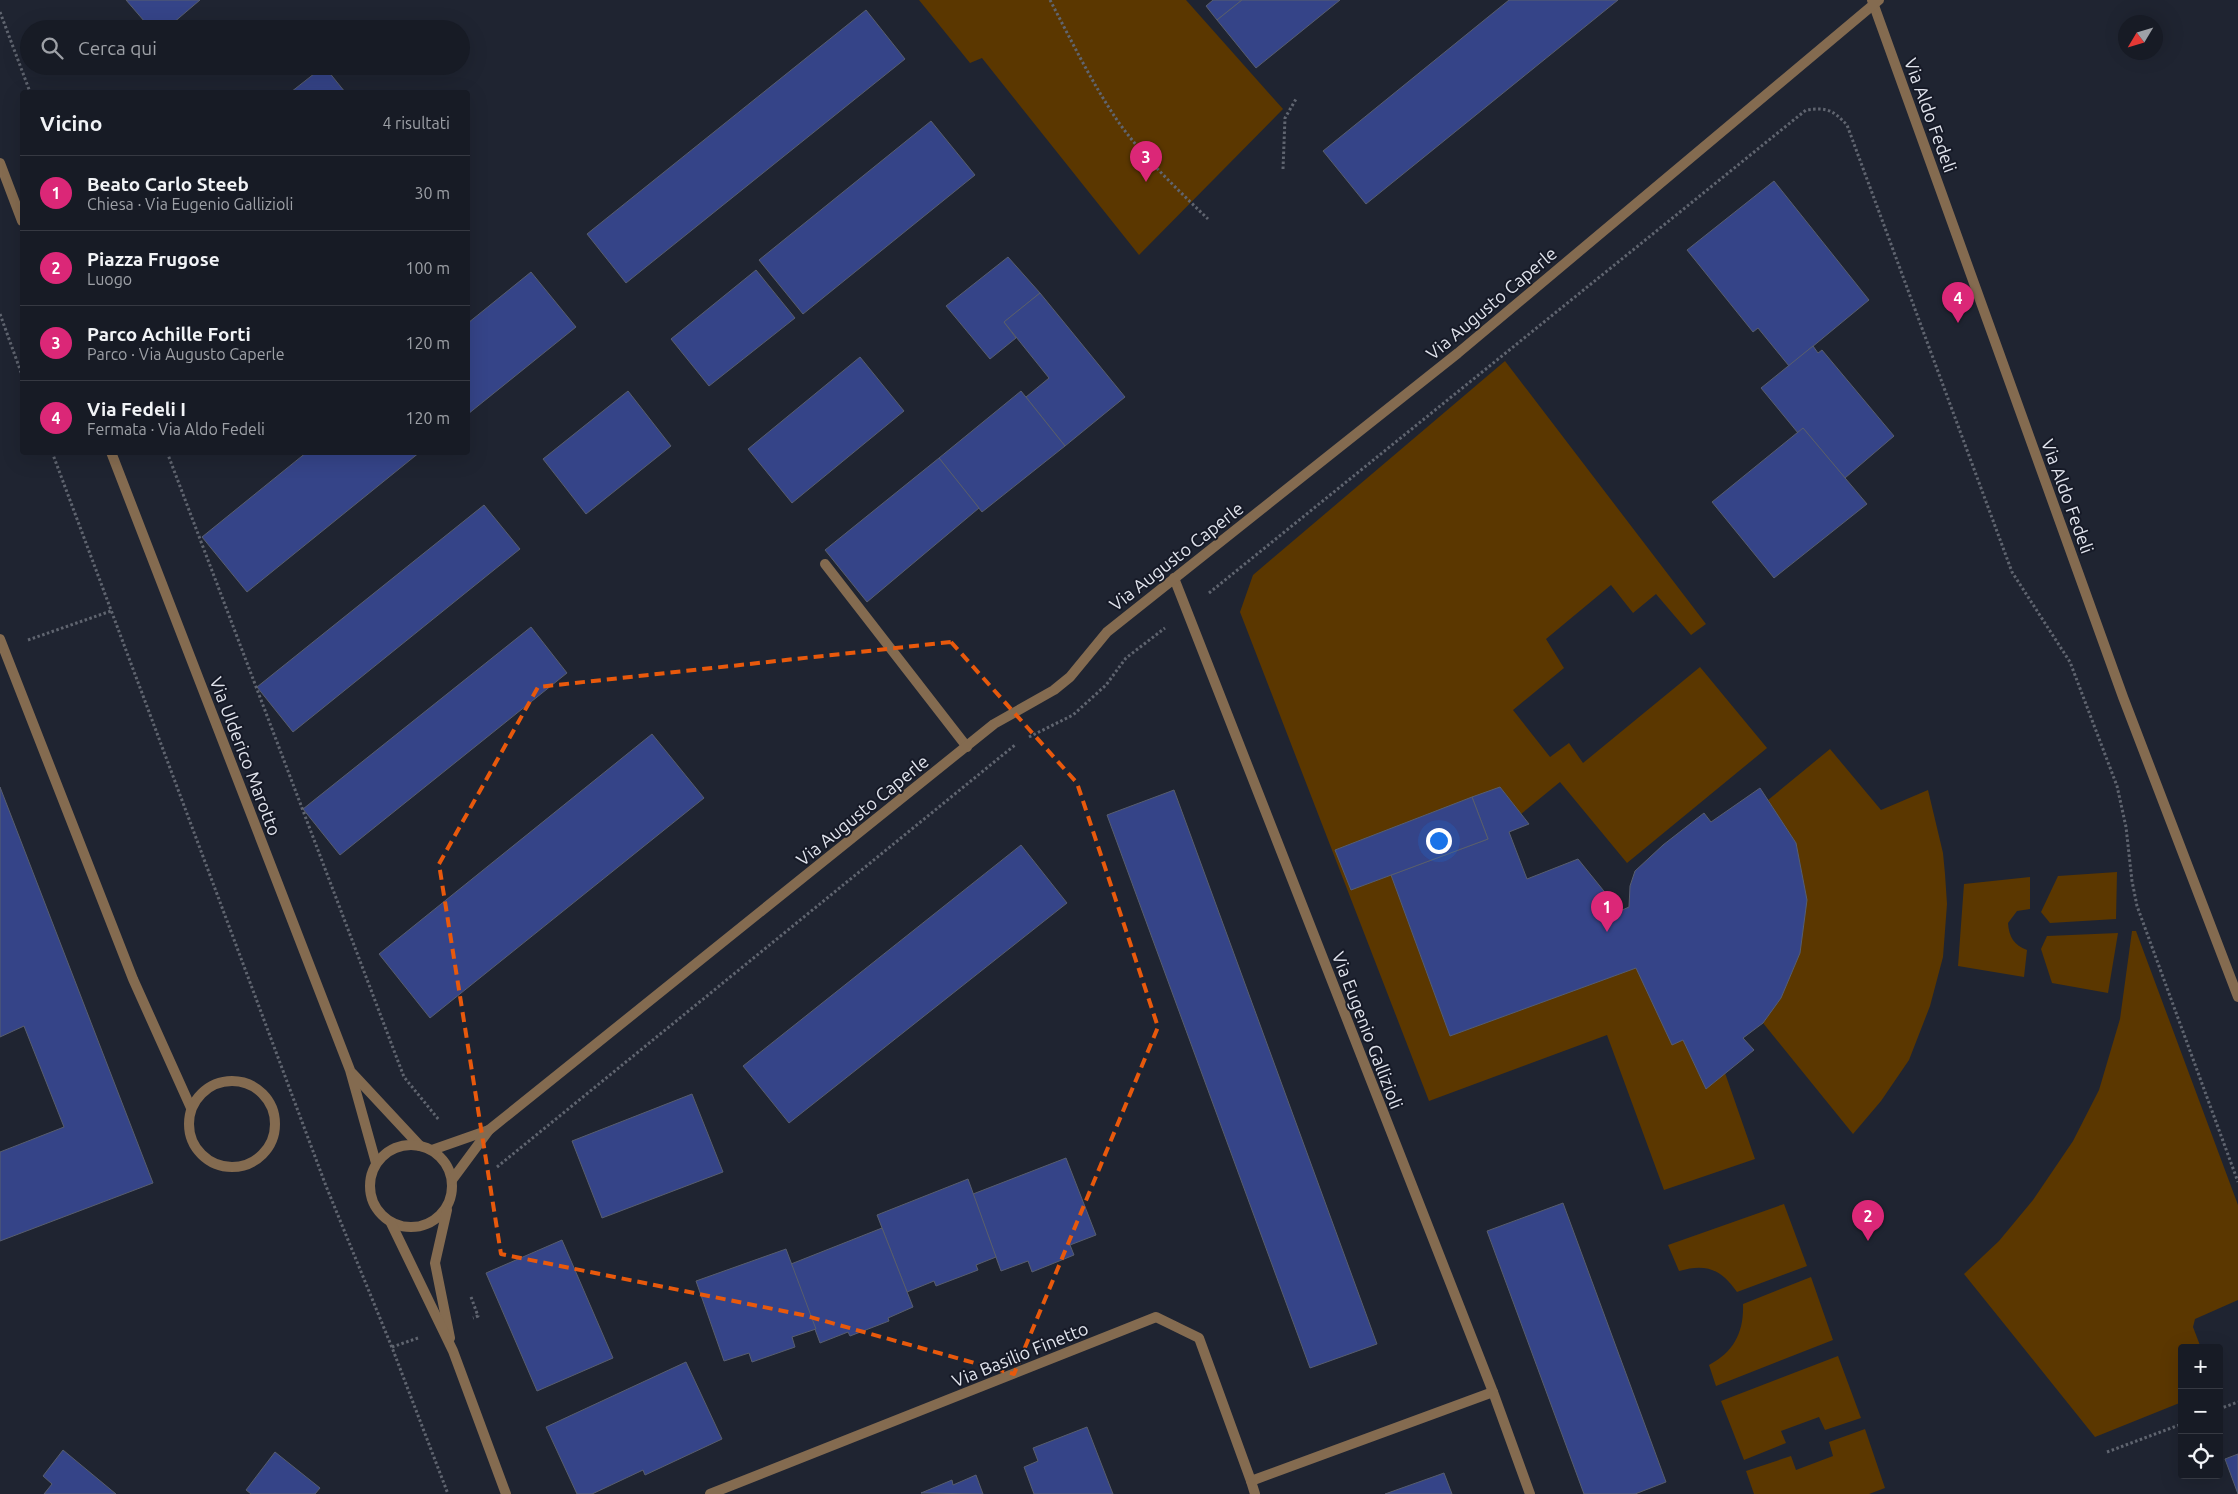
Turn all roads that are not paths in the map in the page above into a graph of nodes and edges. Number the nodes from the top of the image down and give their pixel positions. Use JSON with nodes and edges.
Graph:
{"nodes":[{"id":1,"x":1875,"y":1,"type":"edge"},
{"id":2,"x":0,"y":163,"type":"edge"},
{"id":3,"x":20,"y":216,"type":"edge"},
{"id":4,"x":113,"y":455,"type":"edge"},
{"id":5,"x":825,"y":564,"type":"dead end"},
{"id":6,"x":1174,"y":578,"type":"junction"},
{"id":7,"x":2,"y":644,"type":"edge"},
{"id":8,"x":967,"y":747,"type":"junction"},
{"id":9,"x":2238,"y":997,"type":"edge"},
{"id":10,"x":350,"y":1070,"type":"junction"},
{"id":11,"x":191,"y":1108,"type":"junction"},
{"id":12,"x":489,"y":1130,"type":"junction"},
{"id":13,"x":420,"y":1146,"type":"junction"},
{"id":14,"x":432,"y":1150,"type":"junction"},
{"id":15,"x":376,"y":1163,"type":"junction"},
{"id":16,"x":452,"y":1180,"type":"junction"},
{"id":17,"x":448,"y":1205,"type":"junction"},
{"id":18,"x":391,"y":1223,"type":"junction"},
{"id":19,"x":453,"y":1351,"type":"junction"},
{"id":20,"x":1493,"y":1392,"type":"junction"},
{"id":21,"x":1251,"y":1481,"type":"junction"},
{"id":22,"x":506,"y":1494,"type":"edge"},
{"id":23,"x":710,"y":1494,"type":"edge"},
{"id":24,"x":1255,"y":1494,"type":"edge"},
{"id":25,"x":1530,"y":1494,"type":"edge"}],
"edges":[{"from":1,"to":6,"type":"street","name":"Via Augusto Caperle"},
{"from":1,"to":9,"type":"street","name":"Via Aldo Fedeli"},
{"from":2,"to":3,"type":"street"},
{"from":4,"to":10,"type":"street","name":"Via Ulderico Marotto"},
{"from":5,"to":8,"type":"street"},
{"from":6,"to":8,"type":"street","name":"Via Augusto Caperle"},
{"from":6,"to":20,"type":"street","name":"Via Eugenio Gallizioli"},
{"from":7,"to":11,"type":"street"},
{"from":8,"to":12,"type":"street","name":"Via Augusto Caperle"},
{"from":10,"to":13,"type":"street","name":"Via Ulderico Marotto"},
{"from":10,"to":15,"type":"street","name":"Via Ulderico Marotto"},
{"from":11,"to":11,"type":"street"},
{"from":12,"to":14,"type":"street","name":"Via Augusto Caperle"},
{"from":12,"to":16,"type":"street","name":"Via Augusto Caperle"},
{"from":13,"to":14,"type":"street"},
{"from":13,"to":15,"type":"street"},
{"from":14,"to":16,"type":"street"},
{"from":15,"to":18,"type":"street","name":"Via Augusto Caperle"},
{"from":16,"to":17,"type":"street","name":"Via Augusto Caperle"},
{"from":17,"to":18,"type":"street"},
{"from":17,"to":19,"type":"street","name":"Via Augusto Caperle"},
{"from":18,"to":19,"type":"street","name":"Via Augusto Caperle"},
{"from":19,"to":22,"type":"street","name":"Via Augusto Caperle"},
{"from":20,"to":21,"type":"street"},
{"from":20,"to":25,"type":"street","name":"Via Eugenio Gallizioli"},
{"from":21,"to":23,"type":"street","name":"Via Basilio Finetto"},
{"from":21,"to":24,"type":"street","name":"Via Basilio Finetto"}]}
